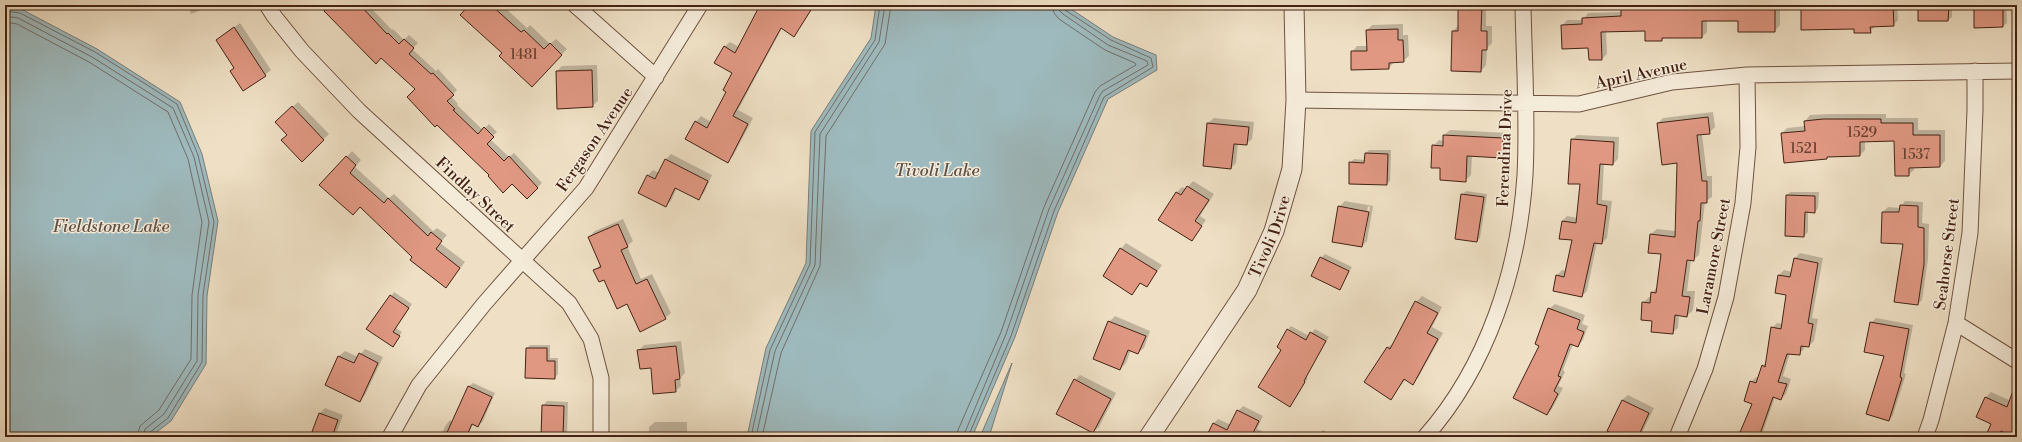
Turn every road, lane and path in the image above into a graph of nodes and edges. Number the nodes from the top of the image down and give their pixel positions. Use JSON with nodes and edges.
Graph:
{"nodes":[{"id":1,"x":268,"y":5,"type":"edge"},
{"id":2,"x":575,"y":5,"type":"edge"},
{"id":3,"x":700,"y":5,"type":"edge"},
{"id":4,"x":1294,"y":5,"type":"edge"},
{"id":5,"x":1523,"y":5,"type":"edge"},
{"id":6,"x":1975,"y":71,"type":"junction"},
{"id":7,"x":2017,"y":71,"type":"edge"},
{"id":8,"x":1747,"y":75,"type":"junction"},
{"id":9,"x":656,"y":77,"type":"junction"},
{"id":10,"x":1296,"y":100,"type":"junction"},
{"id":11,"x":1524,"y":105,"type":"junction"},
{"id":12,"x":523,"y":262,"type":"junction"},
{"id":13,"x":1956,"y":323,"type":"junction"},
{"id":14,"x":2017,"y":361,"type":"edge"},
{"id":15,"x":390,"y":437,"type":"edge"},
{"id":16,"x":601,"y":437,"type":"edge"},
{"id":17,"x":1149,"y":437,"type":"edge"},
{"id":18,"x":1425,"y":437,"type":"edge"},
{"id":19,"x":1677,"y":437,"type":"edge"},
{"id":20,"x":1925,"y":437,"type":"edge"}],
"edges":[{"from":1,"to":12,"type":"street","name":"Findlay Street"},
{"from":2,"to":9,"type":"street"},
{"from":3,"to":9,"type":"street","name":"Fergason Avenue"},
{"from":4,"to":10,"type":"street","name":"Tivoli Drive"},
{"from":5,"to":11,"type":"street","name":"Ferendina Drive"},
{"from":6,"to":7,"type":"street","name":"April Avenue"},
{"from":6,"to":8,"type":"street","name":"April Avenue"},
{"from":6,"to":13,"type":"street","name":"Seahorse Street"},
{"from":8,"to":11,"type":"street","name":"April Avenue"},
{"from":8,"to":19,"type":"street","name":"Laramore Street"},
{"from":9,"to":12,"type":"street","name":"Fergason Avenue"},
{"from":10,"to":11,"type":"street","name":"April Avenue"},
{"from":10,"to":17,"type":"street","name":"Tivoli Drive"},
{"from":11,"to":18,"type":"street","name":"Ferendina Drive"},
{"from":12,"to":15,"type":"street","name":"Fergason Avenue"},
{"from":12,"to":16,"type":"street","name":"Findlay Street"},
{"from":13,"to":14,"type":"street"},
{"from":13,"to":20,"type":"street","name":"Seahorse Street"}]}
